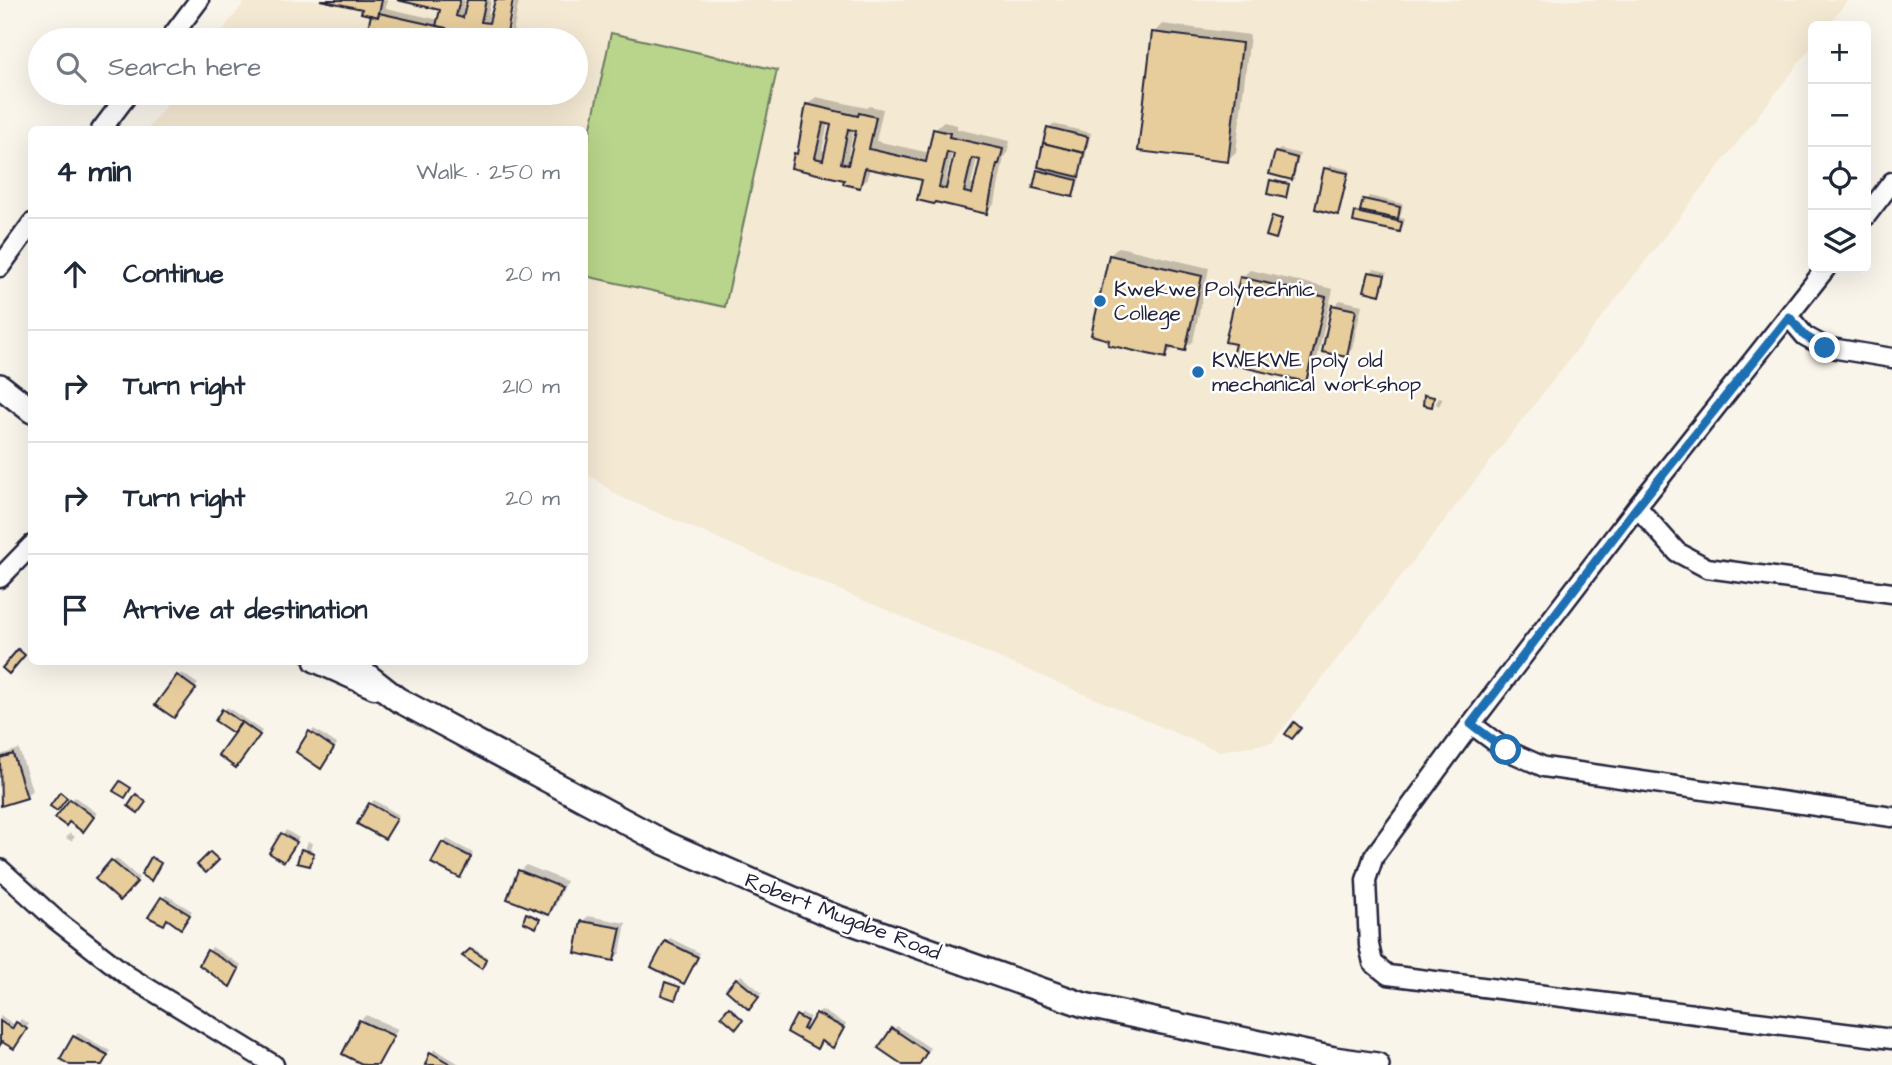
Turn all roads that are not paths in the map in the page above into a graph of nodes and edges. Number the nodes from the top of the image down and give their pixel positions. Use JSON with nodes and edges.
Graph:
{"nodes":[{"id":1,"x":199,"y":0,"type":"edge"},
{"id":2,"x":178,"y":28,"type":"edge"},
{"id":3,"x":120,"y":105,"type":"edge"},
{"id":4,"x":105,"y":126,"type":"edge"},
{"id":5,"x":1892,"y":182,"type":"edge"},
{"id":6,"x":1871,"y":210,"type":"edge"},
{"id":7,"x":28,"y":228,"type":"edge"},
{"id":8,"x":0,"y":267,"type":"edge"},
{"id":9,"x":1822,"y":273,"type":"edge"},
{"id":10,"x":1789,"y":317,"type":"junction"},
{"id":11,"x":1892,"y":358,"type":"edge"},
{"id":12,"x":0,"y":386,"type":"edge"},
{"id":13,"x":28,"y":408,"type":"edge"},
{"id":14,"x":1637,"y":507,"type":"junction"},
{"id":15,"x":28,"y":549,"type":"edge"},
{"id":16,"x":0,"y":578,"type":"edge"},
{"id":17,"x":1892,"y":593,"type":"edge"},
{"id":18,"x":320,"y":665,"type":"edge"},
{"id":19,"x":354,"y":665,"type":"edge"},
{"id":20,"x":397,"y":699,"type":"junction"},
{"id":21,"x":1471,"y":724,"type":"junction"},
{"id":22,"x":1892,"y":817,"type":"edge"},
{"id":23,"x":0,"y":869,"type":"edge"},
{"id":24,"x":1892,"y":1040,"type":"edge"},
{"id":25,"x":274,"y":1065,"type":"edge"},
{"id":26,"x":1377,"y":1065,"type":"edge"}],
"edges":[{"from":1,"to":2,"type":"street"},
{"from":3,"to":4,"type":"street"},
{"from":5,"to":6,"type":"street"},
{"from":7,"to":8,"type":"street"},
{"from":9,"to":10,"type":"street"},
{"from":10,"to":11,"type":"street"},
{"from":10,"to":14,"type":"street"},
{"from":12,"to":13,"type":"main road"},
{"from":14,"to":17,"type":"street"},
{"from":14,"to":21,"type":"street"},
{"from":15,"to":16,"type":"street"},
{"from":18,"to":20,"type":"street"},
{"from":19,"to":20,"type":"main road","name":"Robert Mugabe Road"},
{"from":20,"to":26,"type":"main road","name":"Robert Mugabe Road"},
{"from":21,"to":22,"type":"street"},
{"from":21,"to":24,"type":"street"},
{"from":23,"to":25,"type":"street"}]}
